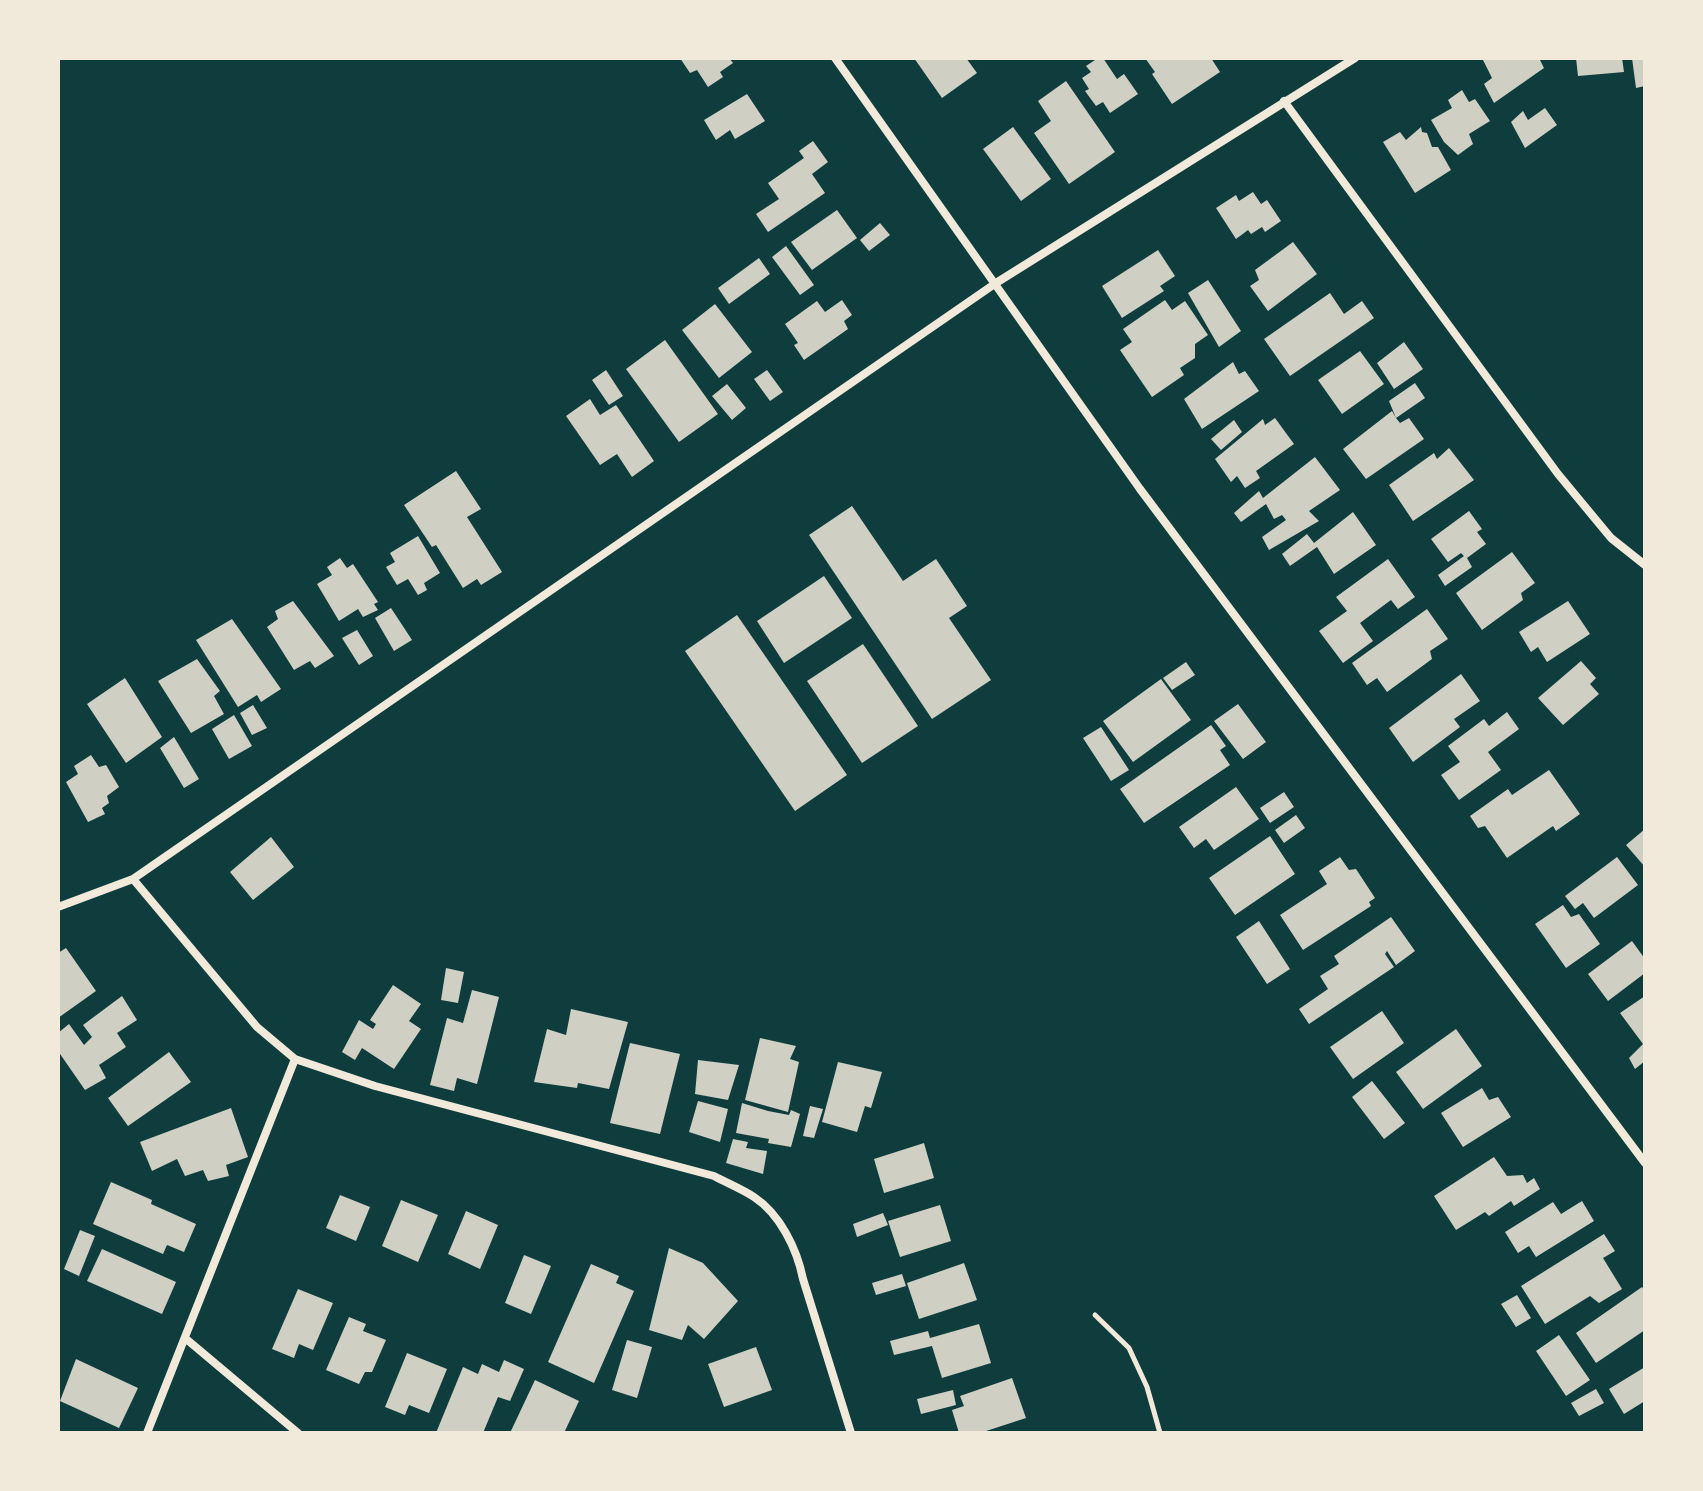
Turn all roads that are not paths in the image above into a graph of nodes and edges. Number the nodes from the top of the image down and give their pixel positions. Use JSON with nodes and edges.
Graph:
{"nodes":[{"id":1,"x":835,"y":58,"type":"edge"},
{"id":2,"x":1355,"y":58,"type":"edge"},
{"id":3,"x":1284,"y":101,"type":"junction"},
{"id":4,"x":996,"y":283,"type":"junction"},
{"id":5,"x":1645,"y":565,"type":"edge"},
{"id":6,"x":133,"y":879,"type":"junction"},
{"id":7,"x":58,"y":907,"type":"edge"},
{"id":8,"x":295,"y":1059,"type":"junction"},
{"id":9,"x":1645,"y":1163,"type":"edge"},
{"id":10,"x":185,"y":1338,"type":"junction"},
{"id":11,"x":147,"y":1433,"type":"edge"},
{"id":12,"x":298,"y":1433,"type":"edge"},
{"id":13,"x":851,"y":1433,"type":"edge"}],
"edges":[{"from":1,"to":4,"type":"street"},
{"from":2,"to":3,"type":"street"},
{"from":3,"to":4,"type":"street"},
{"from":3,"to":5,"type":"street"},
{"from":4,"to":6,"type":"street"},
{"from":4,"to":9,"type":"street"},
{"from":6,"to":7,"type":"street"},
{"from":6,"to":8,"type":"street"},
{"from":8,"to":10,"type":"street"},
{"from":8,"to":13,"type":"street"},
{"from":10,"to":11,"type":"street"},
{"from":10,"to":12,"type":"street"}]}
